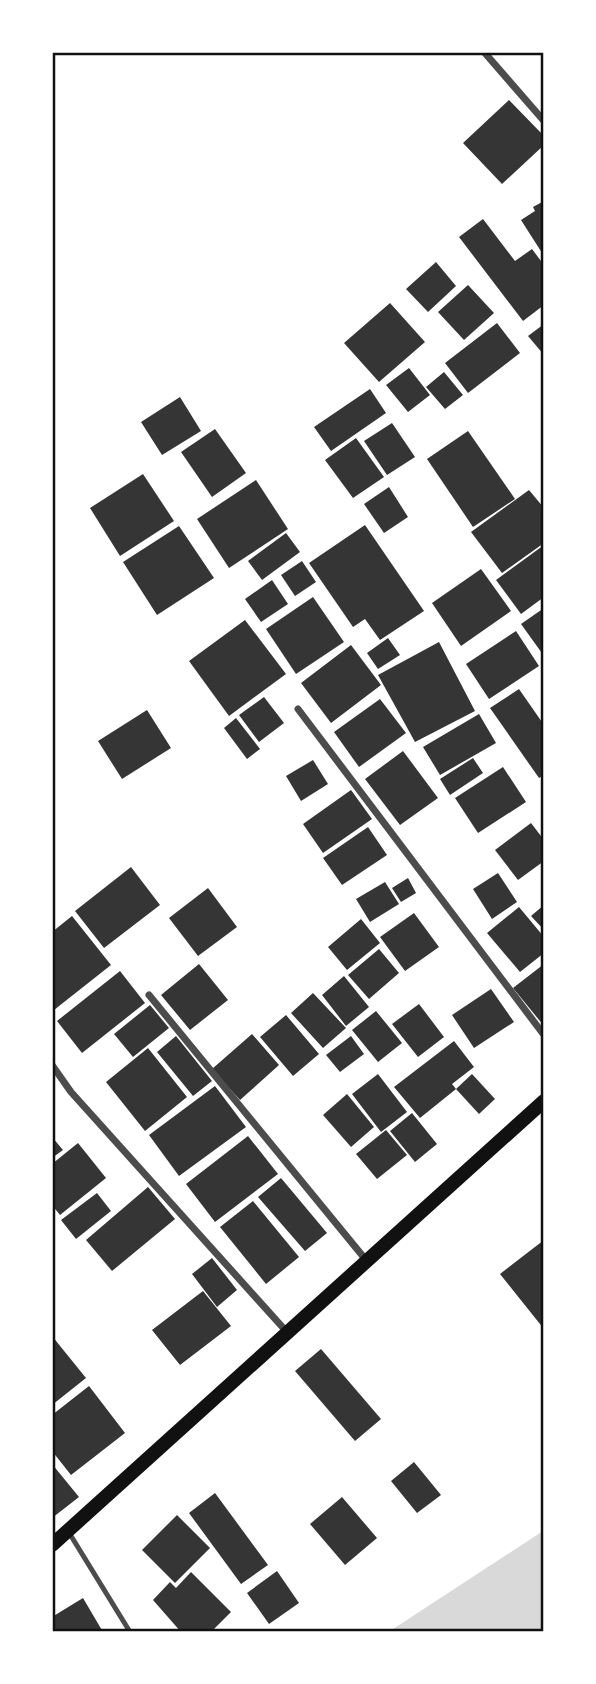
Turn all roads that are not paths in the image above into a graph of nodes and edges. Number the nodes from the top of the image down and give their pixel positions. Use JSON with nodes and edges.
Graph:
{"nodes":[{"id":1,"x":484,"y":52,"type":"edge"},
{"id":2,"x":544,"y":121,"type":"edge"},
{"id":3,"x":298,"y":709,"type":"dead end"},
{"id":4,"x":149,"y":995,"type":"dead end"},
{"id":5,"x":544,"y":1035,"type":"edge"},
{"id":6,"x":52,"y":1065,"type":"edge"},
{"id":7,"x":544,"y":1101,"type":"edge"},
{"id":8,"x":366,"y":1260,"type":"junction"},
{"id":9,"x":286,"y":1331,"type":"junction"},
{"id":10,"x":68,"y":1531,"type":"junction"},
{"id":11,"x":52,"y":1545,"type":"edge"},
{"id":12,"x":130,"y":1632,"type":"edge"}],
"edges":[{"from":1,"to":2,"type":"street"},
{"from":3,"to":5,"type":"street"},
{"from":4,"to":8,"type":"street"},
{"from":6,"to":9,"type":"street"},
{"from":7,"to":8,"type":"main road"},
{"from":8,"to":9,"type":"main road"},
{"from":9,"to":10,"type":"main road"},
{"from":10,"to":11,"type":"main road"},
{"from":10,"to":12,"type":"lane"}]}
